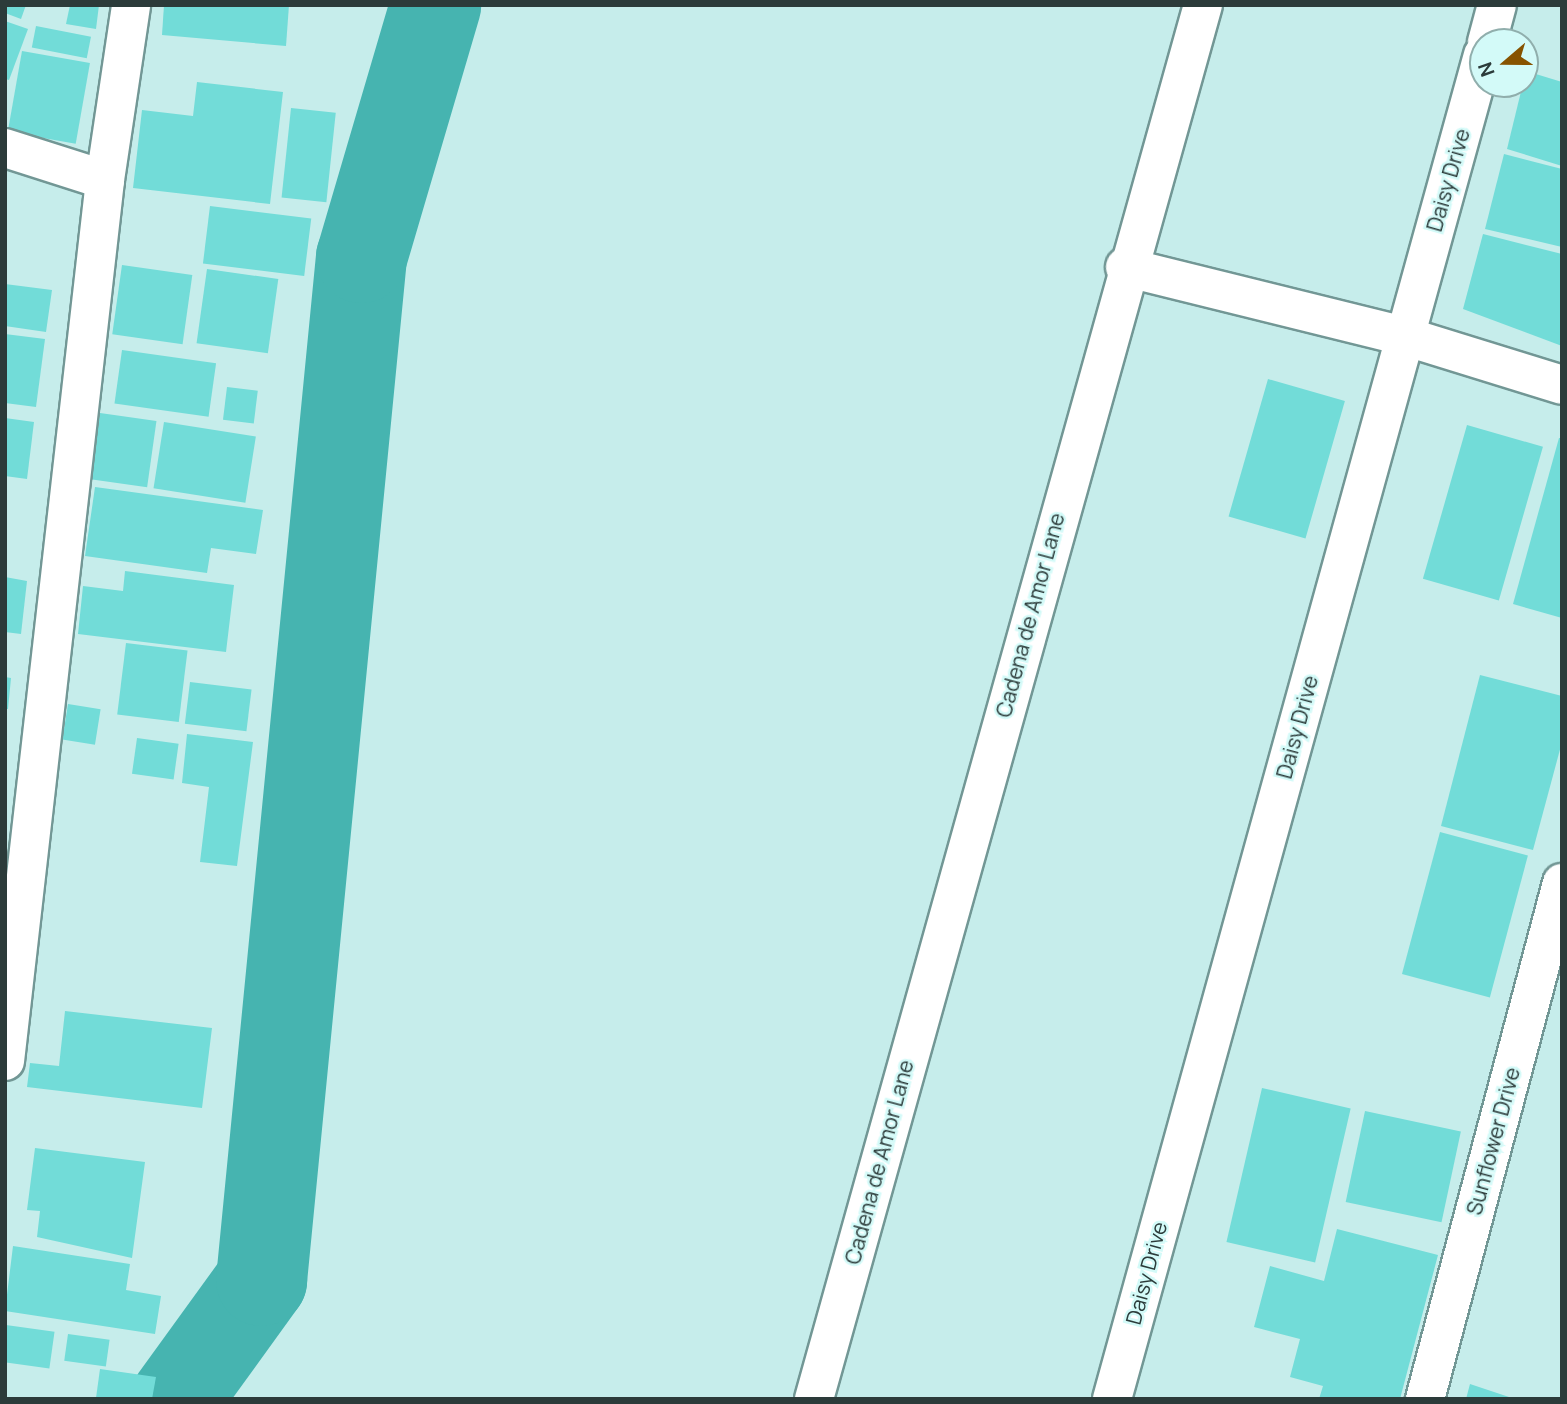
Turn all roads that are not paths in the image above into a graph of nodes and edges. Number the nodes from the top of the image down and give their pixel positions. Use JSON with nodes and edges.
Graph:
{"nodes":[{"id":1,"x":131,"y":5,"type":"edge"},
{"id":2,"x":1203,"y":5,"type":"edge"},
{"id":3,"x":1497,"y":5,"type":"edge"},
{"id":4,"x":1491,"y":28,"type":"edge"},
{"id":5,"x":1471,"y":98,"type":"edge"},
{"id":6,"x":5,"y":148,"type":"edge"},
{"id":7,"x":105,"y":180,"type":"junction"},
{"id":8,"x":1125,"y":267,"type":"junction"},
{"id":9,"x":1404,"y":336,"type":"junction"},
{"id":10,"x":1562,"y":385,"type":"edge"},
{"id":11,"x":1562,"y":883,"type":"edge"},
{"id":12,"x":5,"y":1061,"type":"edge"},
{"id":13,"x":814,"y":1399,"type":"edge"},
{"id":14,"x":1112,"y":1399,"type":"edge"},
{"id":15,"x":1425,"y":1399,"type":"edge"}],
"edges":[{"from":1,"to":7,"type":"street"},
{"from":2,"to":8,"type":"street","name":"Cadena de Amor Lane"},
{"from":3,"to":4,"type":"street"},
{"from":5,"to":9,"type":"street","name":"Daisy Drive"},
{"from":6,"to":7,"type":"street"},
{"from":7,"to":12,"type":"street"},
{"from":8,"to":9,"type":"street"},
{"from":8,"to":13,"type":"street","name":"Cadena de Amor Lane"},
{"from":9,"to":10,"type":"street"},
{"from":9,"to":14,"type":"street","name":"Daisy Drive"},
{"from":11,"to":15,"type":"street","name":"Sunflower Drive"}]}
